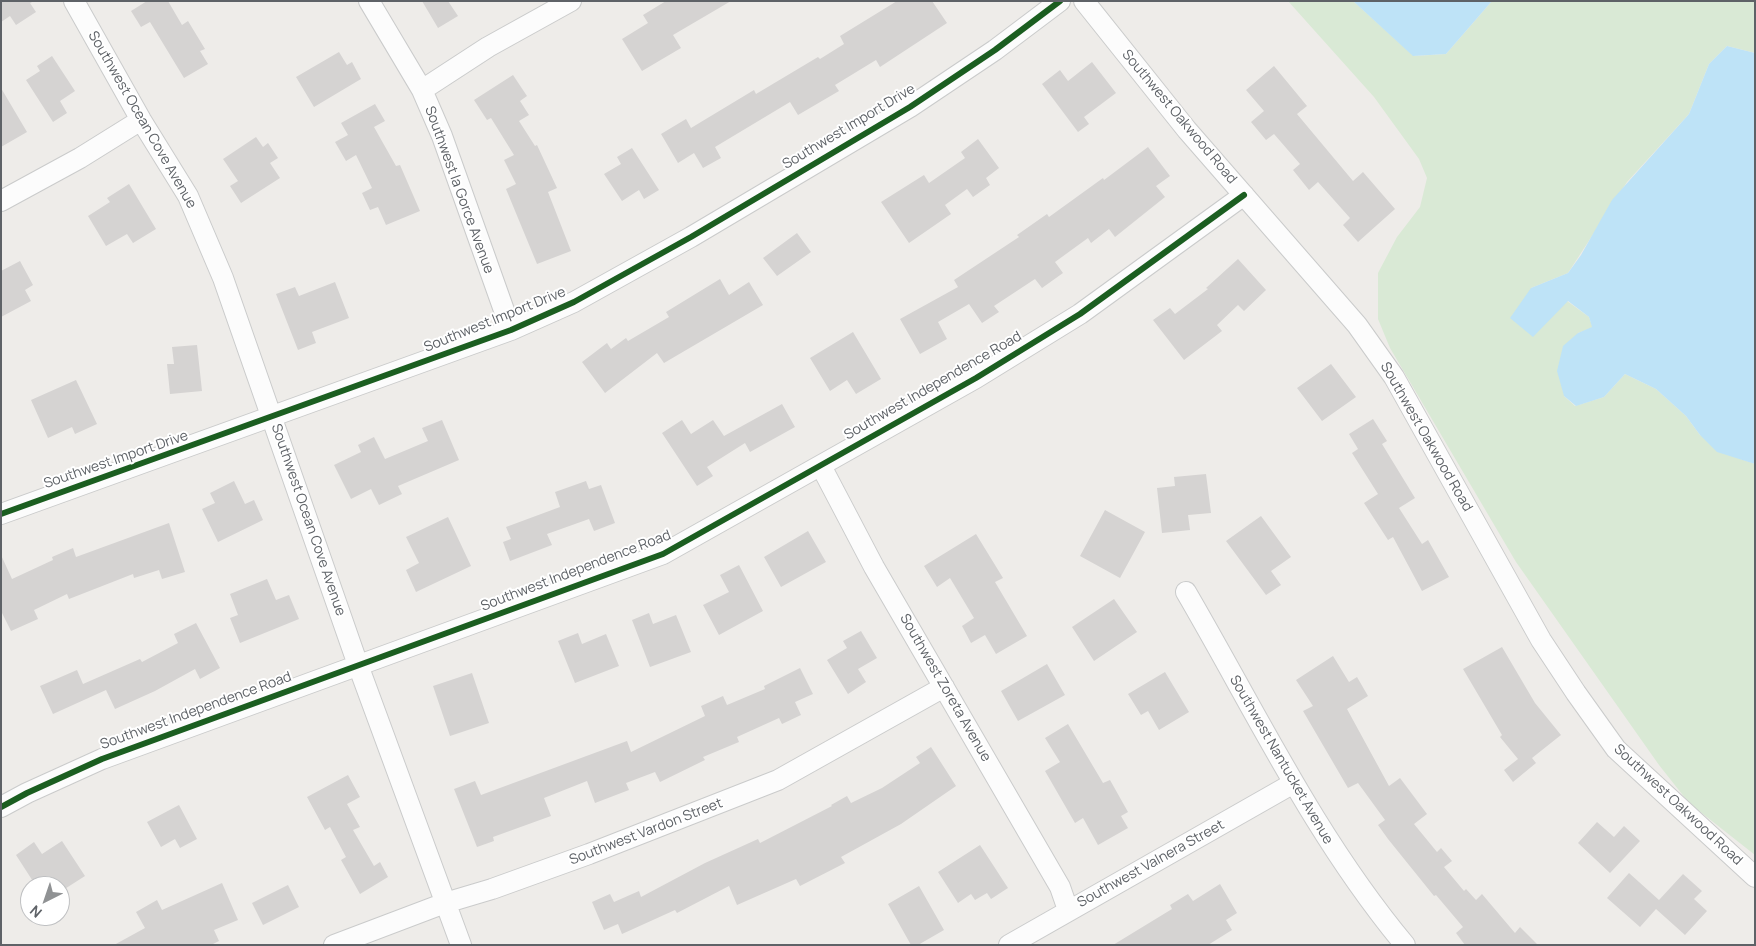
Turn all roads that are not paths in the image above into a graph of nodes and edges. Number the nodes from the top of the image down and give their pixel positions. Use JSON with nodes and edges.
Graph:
{"nodes":[{"id":1,"x":74,"y":1,"type":"edge"},
{"id":2,"x":370,"y":1,"type":"edge"},
{"id":3,"x":571,"y":1,"type":"edge"},
{"id":4,"x":1060,"y":1,"type":"edge"},
{"id":5,"x":1084,"y":1,"type":"edge"},
{"id":6,"x":422,"y":90,"type":"junction"},
{"id":7,"x":141,"y":120,"type":"junction"},
{"id":8,"x":1244,"y":195,"type":"junction"},
{"id":9,"x":1,"y":201,"type":"edge"},
{"id":10,"x":510,"y":330,"type":"junction"},
{"id":11,"x":273,"y":416,"type":"junction"},
{"id":12,"x":821,"y":466,"type":"junction"},
{"id":13,"x":1,"y":514,"type":"edge"},
{"id":14,"x":1186,"y":592,"type":"dead end"},
{"id":15,"x":358,"y":665,"type":"junction"},
{"id":16,"x":944,"y":687,"type":"junction"},
{"id":17,"x":1292,"y":784,"type":"junction"},
{"id":18,"x":1,"y":807,"type":"edge"},
{"id":19,"x":1755,"y":877,"type":"edge"},
{"id":20,"x":445,"y":903,"type":"junction"},
{"id":21,"x":1068,"y":910,"type":"junction"},
{"id":22,"x":334,"y":945,"type":"edge"},
{"id":23,"x":461,"y":945,"type":"edge"},
{"id":24,"x":1009,"y":945,"type":"edge"},
{"id":25,"x":1405,"y":945,"type":"edge"}],
"edges":[{"from":1,"to":7,"type":"street","name":"Southwest Ocean Cove Avenue"},
{"from":2,"to":6,"type":"street","name":"Southwest la Gorce Avenue"},
{"from":3,"to":6,"type":"street"},
{"from":4,"to":10,"type":"street","name":"Southwest Import Drive"},
{"from":5,"to":8,"type":"street","name":"Southwest Oakwood Road"},
{"from":6,"to":10,"type":"street","name":"Southwest la Gorce Avenue"},
{"from":7,"to":9,"type":"street"},
{"from":7,"to":11,"type":"street","name":"Southwest Ocean Cove Avenue"},
{"from":8,"to":12,"type":"street","name":"Southwest Independence Road"},
{"from":8,"to":19,"type":"street","name":"Southwest Oakwood Road"},
{"from":10,"to":11,"type":"street","name":"Southwest Import Drive"},
{"from":11,"to":13,"type":"street","name":"Southwest Import Drive"},
{"from":11,"to":15,"type":"street","name":"Southwest Ocean Cove Avenue"},
{"from":12,"to":15,"type":"street","name":"Southwest Independence Road"},
{"from":12,"to":16,"type":"street","name":"Southwest Zoreta Avenue"},
{"from":14,"to":17,"type":"street","name":"Southwest Nantucket Avenue"},
{"from":15,"to":18,"type":"street","name":"Southwest Independence Road"},
{"from":15,"to":20,"type":"street","name":"Southwest Ocean Cove Avenue"},
{"from":16,"to":20,"type":"street","name":"Southwest Vardon Street"},
{"from":16,"to":21,"type":"street","name":"Southwest Zoreta Avenue"},
{"from":17,"to":21,"type":"street","name":"Southwest Valnera Street"},
{"from":17,"to":25,"type":"street","name":"Southwest Nantucket Avenue"},
{"from":20,"to":22,"type":"street","name":"Southwest Vardon Street"},
{"from":20,"to":23,"type":"street","name":"Southwest Ocean Cove Avenue"},
{"from":21,"to":24,"type":"street","name":"Southwest Valnera Street"}]}
